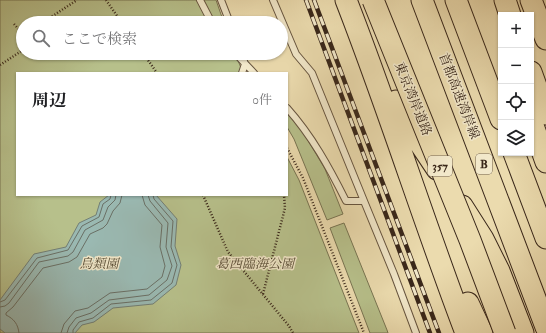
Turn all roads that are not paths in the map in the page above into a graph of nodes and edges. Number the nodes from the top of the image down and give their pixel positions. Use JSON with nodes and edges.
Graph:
{"nodes":[{"id":1,"x":200,"y":0,"type":"edge"},
{"id":2,"x":221,"y":0,"type":"edge"},
{"id":3,"x":273,"y":0,"type":"edge"},
{"id":4,"x":346,"y":0,"type":"edge"},
{"id":5,"x":374,"y":0,"type":"edge"},
{"id":6,"x":422,"y":0,"type":"edge"},
{"id":7,"x":456,"y":0,"type":"edge"},
{"id":8,"x":505,"y":0,"type":"edge"},
{"id":9,"x":518,"y":0,"type":"edge"},
{"id":10,"x":531,"y":0,"type":"edge"},
{"id":11,"x":509,"y":12,"type":"edge"},
{"id":12,"x":518,"y":12,"type":"edge"},
{"id":13,"x":208,"y":16,"type":"edge"},
{"id":14,"x":227,"y":16,"type":"edge"},
{"id":15,"x":280,"y":16,"type":"edge"},
{"id":16,"x":288,"y":35,"type":"edge"},
{"id":17,"x":546,"y":39,"type":"edge"},
{"id":18,"x":367,"y":55,"type":"junction"},
{"id":19,"x":241,"y":60,"type":"edge"},
{"id":20,"x":244,"y":60,"type":"edge"},
{"id":21,"x":245,"y":64,"type":"junction"},
{"id":22,"x":242,"y":72,"type":"edge"},
{"id":23,"x":253,"y":72,"type":"edge"},
{"id":24,"x":534,"y":80,"type":"edge"},
{"id":25,"x":288,"y":109,"type":"edge"},
{"id":26,"x":498,"y":111,"type":"edge"},
{"id":27,"x":546,"y":114,"type":"edge"},
{"id":28,"x":534,"y":128,"type":"edge"},
{"id":29,"x":515,"y":156,"type":"edge"},
{"id":30,"x":546,"y":162,"type":"edge"},
{"id":31,"x":413,"y":182,"type":"junction"},
{"id":32,"x":364,"y":201,"type":"junction"},
{"id":33,"x":546,"y":238,"type":"edge"},
{"id":34,"x":546,"y":328,"type":"edge"},
{"id":35,"x":416,"y":333,"type":"edge"},
{"id":36,"x":466,"y":333,"type":"edge"},
{"id":37,"x":482,"y":333,"type":"edge"},
{"id":38,"x":505,"y":333,"type":"edge"},
{"id":39,"x":523,"y":333,"type":"edge"}],
"edges":[{"from":1,"to":13,"type":"lane"},
{"from":2,"to":14,"type":"lane"},
{"from":3,"to":15,"type":"lane"},
{"from":4,"to":18,"type":"highway"},
{"from":5,"to":38,"type":"highway","name":"東京湾岸道路","number":"357","bridge":true},
{"from":6,"to":34,"type":"highway","name":"首都高速湾岸線","number":"B"},
{"from":7,"to":26,"type":"highway"},
{"from":8,"to":11,"type":"highway"},
{"from":9,"to":12,"type":"highway"},
{"from":10,"to":17,"type":"highway"},
{"from":16,"to":32,"type":"lane"},
{"from":18,"to":31,"type":"highway"},
{"from":18,"to":39,"type":"highway"},
{"from":19,"to":21,"type":"lane"},
{"from":20,"to":21,"type":"lane"},
{"from":21,"to":22,"type":"lane"},
{"from":21,"to":23,"type":"lane"},
{"from":24,"to":27,"type":"highway"},
{"from":25,"to":32,"type":"lane"},
{"from":28,"to":30,"type":"highway"},
{"from":29,"to":33,"type":"highway"},
{"from":31,"to":36,"type":"highway"},
{"from":31,"to":37,"type":"highway"},
{"from":32,"to":35,"type":"lane"}]}
